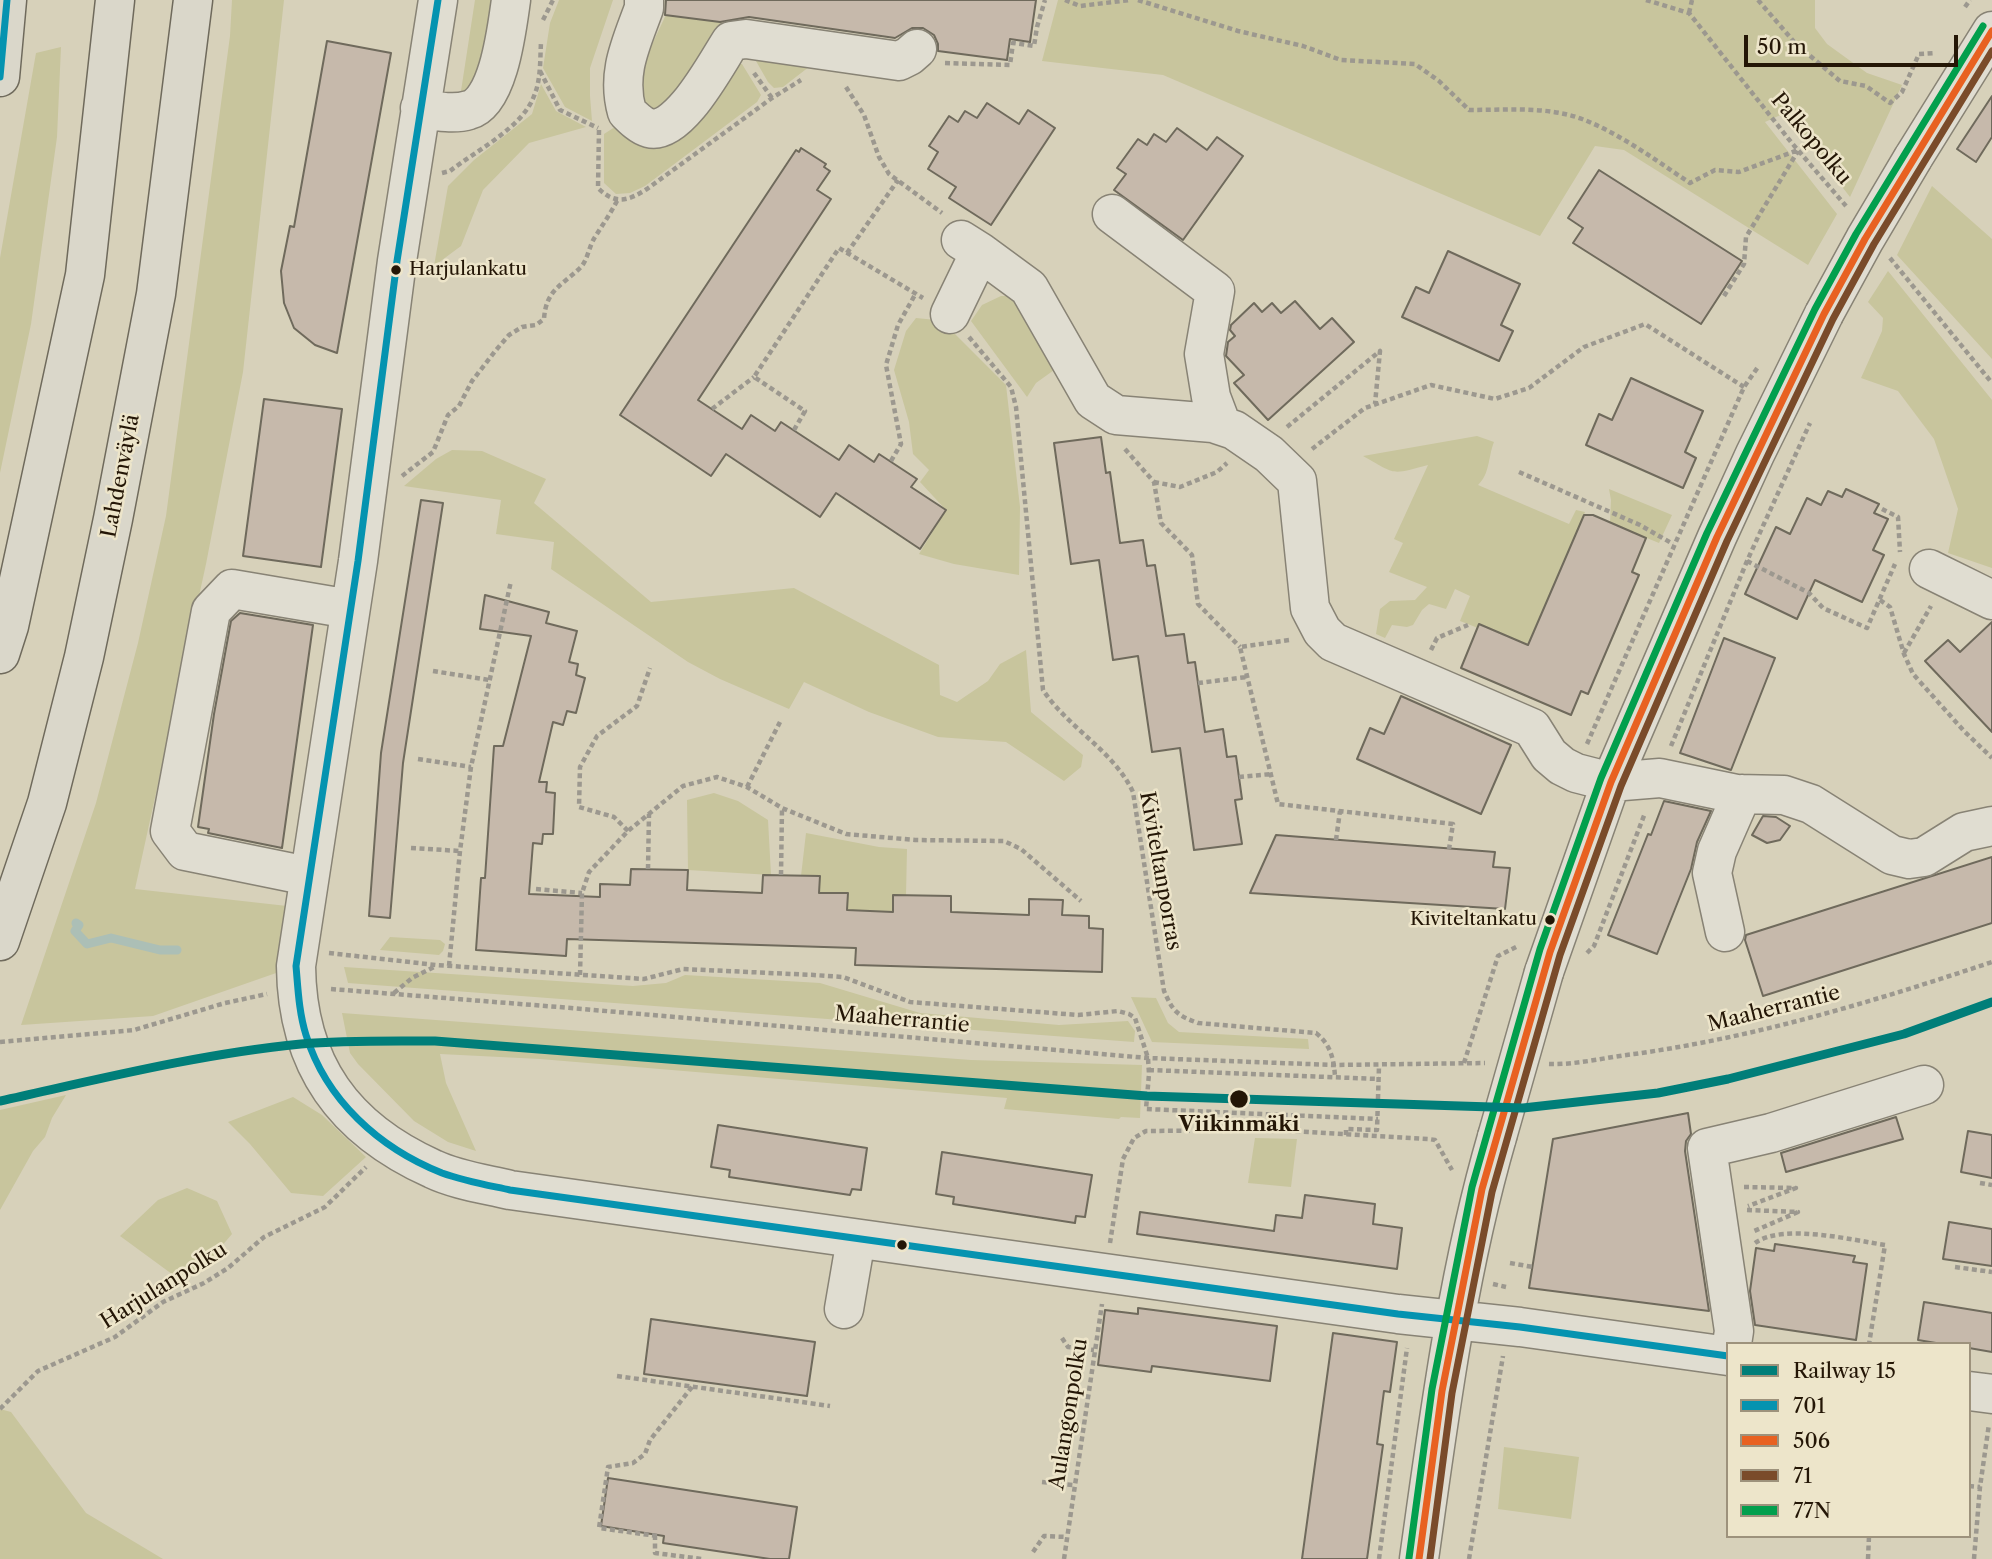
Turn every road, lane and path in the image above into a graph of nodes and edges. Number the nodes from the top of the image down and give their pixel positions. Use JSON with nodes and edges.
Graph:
{"nodes":[{"id":1,"x":7,"y":0,"type":"edge"},
{"id":2,"x":115,"y":0,"type":"edge"},
{"id":3,"x":193,"y":0,"type":"edge"},
{"id":4,"x":438,"y":0,"type":"edge"},
{"id":5,"x":511,"y":0,"type":"edge"},
{"id":6,"x":643,"y":0,"type":"edge"},
{"id":7,"x":1045,"y":0,"type":"edge"},
{"id":8,"x":1065,"y":0,"type":"edge"},
{"id":9,"x":1130,"y":0,"type":"edge"},
{"id":10,"x":1138,"y":0,"type":"edge"},
{"id":11,"x":1646,"y":0,"type":"edge"},
{"id":12,"x":1692,"y":0,"type":"edge"},
{"id":13,"x":1758,"y":0,"type":"edge"},
{"id":14,"x":1970,"y":0,"type":"edge"},
{"id":15,"x":1689,"y":13,"type":"junction"},
{"id":16,"x":1978,"y":19,"type":"edge"},
{"id":17,"x":917,"y":48,"type":"dead end"},
{"id":18,"x":1935,"y":53,"type":"dead end"},
{"id":19,"x":1010,"y":65,"type":"dead end"},
{"id":20,"x":539,"y":71,"type":"dead end"},
{"id":21,"x":808,"y":76,"type":"dead end"},
{"id":22,"x":0,"y":77,"type":"edge"},
{"id":23,"x":843,"y":82,"type":"dead end"},
{"id":24,"x":420,"y":108,"type":"junction"},
{"id":25,"x":597,"y":115,"type":"dead end"},
{"id":26,"x":599,"y":128,"type":"junction"},
{"id":27,"x":1798,"y":150,"type":"junction"},
{"id":28,"x":898,"y":180,"type":"junction"},
{"id":29,"x":618,"y":200,"type":"junction"},
{"id":30,"x":1850,"y":212,"type":"dead end"},
{"id":31,"x":1112,"y":214,"type":"dead end"},
{"id":32,"x":970,"y":246,"type":"junction"},
{"id":33,"x":1885,"y":252,"type":"dead end"},
{"id":34,"x":847,"y":253,"type":"junction"},
{"id":35,"x":1724,"y":296,"type":"dead end"},
{"id":36,"x":950,"y":314,"type":"joint"},
{"id":37,"x":754,"y":377,"type":"junction"},
{"id":38,"x":1992,"y":383,"type":"edge"},
{"id":39,"x":1744,"y":387,"type":"dead end"},
{"id":40,"x":1375,"y":404,"type":"junction"},
{"id":41,"x":712,"y":409,"type":"dead end"},
{"id":42,"x":1811,"y":414,"type":"dead end"},
{"id":43,"x":1286,"y":428,"type":"dead end"},
{"id":44,"x":794,"y":430,"type":"dead end"},
{"id":45,"x":1235,"y":433,"type":"junction"},
{"id":46,"x":1303,"y":456,"type":"dead end"},
{"id":47,"x":891,"y":461,"type":"dead end"},
{"id":48,"x":1519,"y":472,"type":"dead end"},
{"id":49,"x":396,"y":480,"type":"dead end"},
{"id":50,"x":1882,"y":509,"type":"dead end"},
{"id":51,"x":1674,"y":544,"type":"dead end"},
{"id":52,"x":1747,"y":561,"type":"junction"},
{"id":53,"x":1938,"y":573,"type":"joint"},
{"id":54,"x":511,"y":581,"type":"dead end"},
{"id":55,"x":1880,"y":600,"type":"junction"},
{"id":56,"x":1992,"y":600,"type":"edge"},
{"id":57,"x":351,"y":609,"type":"junction"},
{"id":58,"x":1468,"y":625,"type":"dead end"},
{"id":59,"x":1322,"y":631,"type":"junction"},
{"id":60,"x":3,"y":643,"type":"edge"},
{"id":61,"x":1241,"y":647,"type":"junction"},
{"id":62,"x":1904,"y":654,"type":"junction"},
{"id":63,"x":1429,"y":655,"type":"dead end"},
{"id":64,"x":650,"y":668,"type":"dead end"},
{"id":65,"x":433,"y":671,"type":"dead end"},
{"id":66,"x":1247,"y":677,"type":"junction"},
{"id":67,"x":489,"y":680,"type":"junction"},
{"id":68,"x":1198,"y":683,"type":"dead end"},
{"id":69,"x":780,"y":722,"type":"dead end"},
{"id":70,"x":1992,"y":758,"type":"edge"},
{"id":71,"x":418,"y":759,"type":"dead end"},
{"id":72,"x":471,"y":767,"type":"junction"},
{"id":73,"x":1271,"y":774,"type":"junction"},
{"id":74,"x":1239,"y":777,"type":"dead end"},
{"id":75,"x":1660,"y":778,"type":"junction"},
{"id":76,"x":1611,"y":782,"type":"junction"},
{"id":77,"x":747,"y":787,"type":"junction"},
{"id":78,"x":1742,"y":794,"type":"junction"},
{"id":79,"x":782,"y":808,"type":"junction"},
{"id":80,"x":1340,"y":811,"type":"junction"},
{"id":81,"x":649,"y":813,"type":"junction"},
{"id":82,"x":1992,"y":825,"type":"edge"},
{"id":83,"x":628,"y":831,"type":"junction"},
{"id":84,"x":1336,"y":840,"type":"dead end"},
{"id":85,"x":411,"y":848,"type":"dead end"},
{"id":86,"x":1449,"y":849,"type":"dead end"},
{"id":87,"x":460,"y":851,"type":"junction"},
{"id":88,"x":648,"y":869,"type":"dead end"},
{"id":89,"x":781,"y":875,"type":"dead end"},
{"id":90,"x":308,"y":876,"type":"junction"},
{"id":91,"x":536,"y":889,"type":"dead end"},
{"id":92,"x":582,"y":893,"type":"junction"},
{"id":93,"x":1081,"y":901,"type":"dead end"},
{"id":94,"x":1724,"y":932,"type":"dead end"},
{"id":95,"x":0,"y":941,"type":"edge"},
{"id":96,"x":324,"y":952,"type":"dead end"},
{"id":97,"x":1549,"y":959,"type":"junction"},
{"id":98,"x":1992,"y":962,"type":"edge"},
{"id":99,"x":436,"y":965,"type":"junction"},
{"id":100,"x":449,"y":966,"type":"junction"},
{"id":101,"x":580,"y":975,"type":"junction"},
{"id":102,"x":310,"y":989,"type":"junction"},
{"id":103,"x":393,"y":994,"type":"junction"},
{"id":104,"x":0,"y":1042,"type":"edge"},
{"id":105,"x":1148,"y":1058,"type":"junction"},
{"id":106,"x":1464,"y":1063,"type":"junction"},
{"id":107,"x":1478,"y":1063,"type":"dead end"},
{"id":108,"x":1558,"y":1064,"type":"dead end"},
{"id":109,"x":1334,"y":1065,"type":"junction"},
{"id":110,"x":1379,"y":1066,"type":"junction"},
{"id":111,"x":1149,"y":1070,"type":"junction"},
{"id":112,"x":1335,"y":1077,"type":"junction"},
{"id":113,"x":1379,"y":1079,"type":"junction"},
{"id":114,"x":1924,"y":1086,"type":"dead end"},
{"id":115,"x":1378,"y":1119,"type":"junction"},
{"id":116,"x":1346,"y":1135,"type":"junction"},
{"id":117,"x":372,"y":1161,"type":"dead end"},
{"id":118,"x":1452,"y":1170,"type":"dead end"},
{"id":119,"x":1980,"y":1183,"type":"dead end"},
{"id":120,"x":1992,"y":1185,"type":"edge"},
{"id":121,"x":1713,"y":1186,"type":"junction"},
{"id":122,"x":1743,"y":1236,"type":"dead end"},
{"id":123,"x":856,"y":1238,"type":"junction"},
{"id":124,"x":1749,"y":1251,"type":"dead end"},
{"id":125,"x":1108,"y":1261,"type":"junction"},
{"id":126,"x":1510,"y":1263,"type":"dead end"},
{"id":127,"x":1532,"y":1267,"type":"dead end"},
{"id":128,"x":1955,"y":1267,"type":"dead end"},
{"id":129,"x":1992,"y":1272,"type":"edge"},
{"id":130,"x":844,"y":1309,"type":"dead end"},
{"id":131,"x":1455,"y":1319,"type":"junction"},
{"id":132,"x":1408,"y":1337,"type":"dead end"},
{"id":133,"x":1062,"y":1338,"type":"dead end"},
{"id":134,"x":1732,"y":1342,"type":"edge"},
{"id":135,"x":1869,"y":1342,"type":"edge"},
{"id":136,"x":1094,"y":1350,"type":"junction"},
{"id":137,"x":1503,"y":1353,"type":"dead end"},
{"id":138,"x":1726,"y":1356,"type":"edge"},
{"id":139,"x":617,"y":1376,"type":"dead end"},
{"id":140,"x":692,"y":1387,"type":"junction"},
{"id":141,"x":1984,"y":1402,"type":"edge"},
{"id":142,"x":830,"y":1406,"type":"dead end"},
{"id":143,"x":0,"y":1409,"type":"edge"},
{"id":144,"x":1042,"y":1482,"type":"dead end"},
{"id":145,"x":1073,"y":1485,"type":"junction"},
{"id":146,"x":1971,"y":1486,"type":"edge"},
{"id":147,"x":1980,"y":1487,"type":"junction"},
{"id":148,"x":1067,"y":1537,"type":"junction"},
{"id":149,"x":1869,"y":1538,"type":"edge"},
{"id":150,"x":1033,"y":1552,"type":"dead end"},
{"id":151,"x":702,"y":1559,"type":"edge"},
{"id":152,"x":1064,"y":1559,"type":"edge"},
{"id":153,"x":1379,"y":1559,"type":"edge"},
{"id":154,"x":1419,"y":1559,"type":"edge"},
{"id":155,"x":1469,"y":1559,"type":"edge"},
{"id":156,"x":1868,"y":1559,"type":"edge"},
{"id":157,"x":1974,"y":1559,"type":"edge"}],
"edges":[{"from":1,"to":22,"type":"main road"},
{"from":2,"to":60,"type":"main road"},
{"from":3,"to":95,"type":"main road","name":"Lahdenväylä"},
{"from":4,"to":24,"type":"street"},
{"from":5,"to":24,"type":"street"},
{"from":6,"to":17,"type":"street"},
{"from":7,"to":19,"type":"path"},
{"from":8,"to":9,"type":"path"},
{"from":10,"to":27,"type":"path"},
{"from":11,"to":15,"type":"path"},
{"from":12,"to":15,"type":"path"},
{"from":13,"to":18,"type":"path"},
{"from":14,"to":16,"type":"path"},
{"from":15,"to":27,"type":"path","name":"Palkopolku"},
{"from":16,"to":76,"type":"street","bridge":true},
{"from":20,"to":26,"type":"path"},
{"from":21,"to":29,"type":"path"},
{"from":23,"to":28,"type":"path"},
{"from":24,"to":57,"type":"street"},
{"from":25,"to":26,"type":"path"},
{"from":26,"to":29,"type":"path"},
{"from":27,"to":30,"type":"path","name":"Palkopolku"},
{"from":27,"to":35,"type":"path"},
{"from":28,"to":32,"type":"path"},
{"from":28,"to":34,"type":"path"},
{"from":29,"to":49,"type":"path"},
{"from":31,"to":45,"type":"street"},
{"from":32,"to":36,"type":"street"},
{"from":32,"to":45,"type":"street"},
{"from":33,"to":38,"type":"path"},
{"from":34,"to":37,"type":"path"},
{"from":34,"to":47,"type":"path"},
{"from":36,"to":109,"type":"path","name":"Kiviteltanporras"},
{"from":37,"to":41,"type":"path"},
{"from":37,"to":44,"type":"path"},
{"from":39,"to":40,"type":"path"},
{"from":40,"to":43,"type":"path"},
{"from":40,"to":46,"type":"path"},
{"from":42,"to":52,"type":"path"},
{"from":45,"to":59,"type":"street"},
{"from":45,"to":61,"type":"path"},
{"from":48,"to":51,"type":"path"},
{"from":50,"to":55,"type":"path"},
{"from":52,"to":55,"type":"path"},
{"from":52,"to":75,"type":"path"},
{"from":53,"to":56,"type":"street"},
{"from":53,"to":62,"type":"path"},
{"from":54,"to":67,"type":"path"},
{"from":55,"to":62,"type":"path"},
{"from":57,"to":90,"type":"street"},
{"from":57,"to":90,"type":"street"},
{"from":58,"to":63,"type":"path"},
{"from":59,"to":61,"type":"path"},
{"from":59,"to":76,"type":"street"},
{"from":61,"to":66,"type":"path"},
{"from":62,"to":70,"type":"path"},
{"from":64,"to":83,"type":"path"},
{"from":65,"to":67,"type":"path"},
{"from":66,"to":68,"type":"path"},
{"from":66,"to":73,"type":"path"},
{"from":67,"to":72,"type":"path"},
{"from":69,"to":77,"type":"path"},
{"from":71,"to":72,"type":"path"},
{"from":72,"to":87,"type":"path"},
{"from":73,"to":74,"type":"path"},
{"from":73,"to":80,"type":"path"},
{"from":75,"to":76,"type":"street"},
{"from":75,"to":78,"type":"street"},
{"from":75,"to":97,"type":"path"},
{"from":76,"to":97,"type":"street"},
{"from":77,"to":79,"type":"path"},
{"from":77,"to":81,"type":"path"},
{"from":78,"to":82,"type":"street"},
{"from":78,"to":94,"type":"street"},
{"from":79,"to":89,"type":"path"},
{"from":79,"to":93,"type":"path"},
{"from":80,"to":84,"type":"path"},
{"from":80,"to":86,"type":"path"},
{"from":81,"to":83,"type":"path"},
{"from":81,"to":88,"type":"path"},
{"from":83,"to":92,"type":"path"},
{"from":85,"to":87,"type":"path"},
{"from":87,"to":100,"type":"path"},
{"from":90,"to":102,"type":"street"},
{"from":91,"to":92,"type":"path"},
{"from":92,"to":101,"type":"path"},
{"from":96,"to":99,"type":"path"},
{"from":97,"to":106,"type":"path"},
{"from":97,"to":131,"type":"street","bridge":true},
{"from":98,"to":108,"type":"path","name":"Maaherrantie"},
{"from":99,"to":100,"type":"path"},
{"from":99,"to":103,"type":"path"},
{"from":100,"to":101,"type":"path"},
{"from":101,"to":105,"type":"path"},
{"from":102,"to":103,"type":"path","name":"Maaherrantie"},
{"from":102,"to":104,"type":"path","name":"Maaherrantie"},
{"from":102,"to":123,"type":"street"},
{"from":103,"to":105,"type":"path","name":"Maaherrantie"},
{"from":105,"to":109,"type":"path","name":"Maaherrantie"},
{"from":105,"to":111,"type":"path"},
{"from":106,"to":107,"type":"path","name":"Maaherrantie"},
{"from":106,"to":110,"type":"path","name":"Maaherrantie"},
{"from":109,"to":110,"type":"path","name":"Maaherrantie"},
{"from":109,"to":112,"type":"path"},
{"from":110,"to":113,"type":"path"},
{"from":111,"to":112,"type":"path"},
{"from":111,"to":115,"type":"path"},
{"from":112,"to":113,"type":"path"},
{"from":113,"to":115,"type":"path"},
{"from":114,"to":121,"type":"street"},
{"from":115,"to":116,"type":"path"},
{"from":116,"to":118,"type":"path"},
{"from":116,"to":125,"type":"path","name":"Aulangonpolku"},
{"from":117,"to":143,"type":"path","name":"Harjulanpolku"},
{"from":119,"to":120,"type":"path"},
{"from":121,"to":122,"type":"path"},
{"from":121,"to":134,"type":"street"},
{"from":123,"to":125,"type":"street"},
{"from":123,"to":130,"type":"street"},
{"from":124,"to":135,"type":"path"},
{"from":125,"to":131,"type":"street"},
{"from":125,"to":136,"type":"path","name":"Aulangonpolku"},
{"from":126,"to":127,"type":"path"},
{"from":128,"to":129,"type":"path"},
{"from":131,"to":138,"type":"street"},
{"from":131,"to":154,"type":"street"},
{"from":132,"to":153,"type":"path"},
{"from":133,"to":136,"type":"path"},
{"from":136,"to":145,"type":"path","name":"Aulangonpolku"},
{"from":137,"to":155,"type":"path"},
{"from":139,"to":140,"type":"path"},
{"from":140,"to":142,"type":"path"},
{"from":140,"to":151,"type":"path"},
{"from":141,"to":147,"type":"path"},
{"from":144,"to":145,"type":"path"},
{"from":145,"to":148,"type":"path","name":"Aulangonpolku"},
{"from":146,"to":147,"type":"path"},
{"from":147,"to":157,"type":"path"},
{"from":148,"to":150,"type":"path"},
{"from":148,"to":152,"type":"path","name":"Aulangonpolku"},
{"from":149,"to":156,"type":"path"}]}
